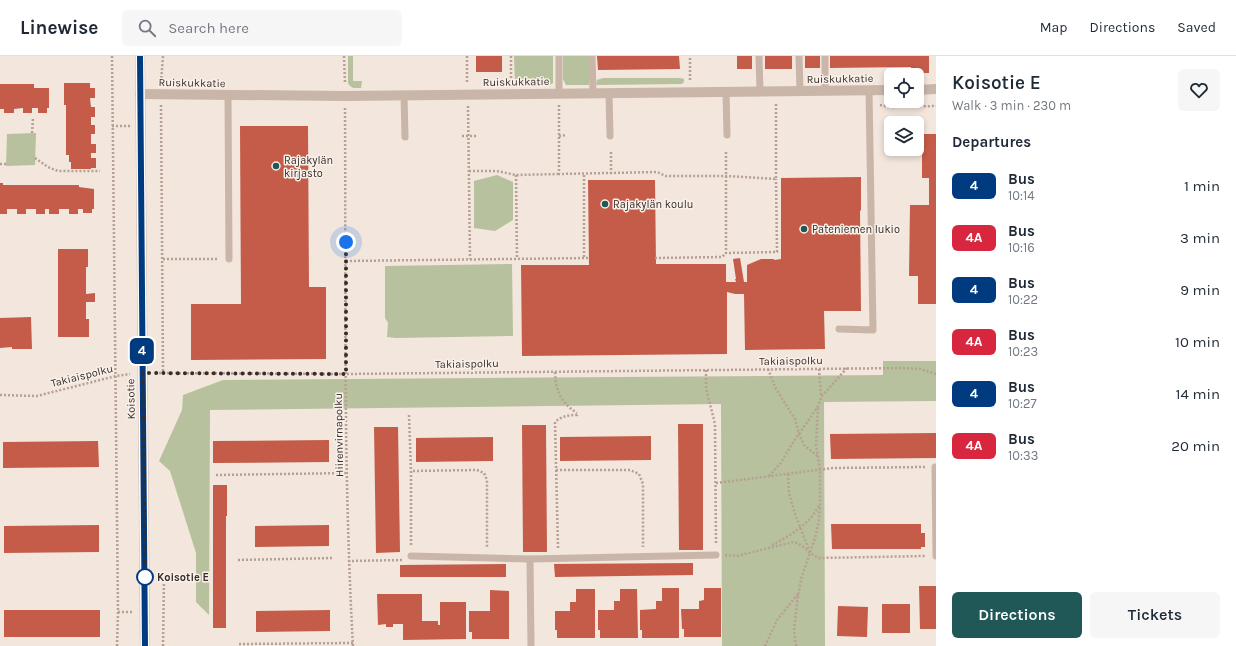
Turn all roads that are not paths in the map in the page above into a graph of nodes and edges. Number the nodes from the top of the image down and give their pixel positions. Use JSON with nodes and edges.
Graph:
{"nodes":[{"id":1,"x":140,"y":56,"type":"edge"},
{"id":2,"x":559,"y":56,"type":"edge"},
{"id":3,"x":592,"y":56,"type":"edge"},
{"id":4,"x":760,"y":56,"type":"edge"},
{"id":5,"x":799,"y":56,"type":"edge"},
{"id":6,"x":824,"y":56,"type":"edge"},
{"id":7,"x":936,"y":89,"type":"edge"},
{"id":8,"x":869,"y":90,"type":"junction"},
{"id":9,"x":884,"y":90,"type":"edge"},
{"id":10,"x":924,"y":90,"type":"edge"},
{"id":11,"x":800,"y":91,"type":"junction"},
{"id":12,"x":825,"y":91,"type":"junction"},
{"id":13,"x":726,"y":92,"type":"junction"},
{"id":14,"x":760,"y":92,"type":"junction"},
{"id":15,"x":593,"y":93,"type":"junction"},
{"id":16,"x":609,"y":93,"type":"junction"},
{"id":17,"x":140,"y":94,"type":"junction"},
{"id":18,"x":559,"y":94,"type":"junction"},
{"id":19,"x":228,"y":95,"type":"junction"},
{"id":20,"x":404,"y":95,"type":"junction"},
{"id":21,"x":726,"y":135,"type":"dead end"},
{"id":22,"x":610,"y":136,"type":"dead end"},
{"id":23,"x":405,"y":137,"type":"dead end"},
{"id":24,"x":229,"y":259,"type":"road end"},
{"id":25,"x":839,"y":329,"type":"dead end"},
{"id":26,"x":935,"y":467,"type":"edge"},
{"id":27,"x":716,"y":555,"type":"road end"},
{"id":28,"x":411,"y":556,"type":"road end"},
{"id":29,"x":936,"y":556,"type":"edge"},
{"id":30,"x":530,"y":559,"type":"junction"},
{"id":31,"x":145,"y":646,"type":"edge"},
{"id":32,"x":531,"y":646,"type":"edge"}],
"edges":[{"from":1,"to":17,"type":"street","name":"Koisotie"},
{"from":2,"to":18,"type":"lane"},
{"from":3,"to":15,"type":"lane"},
{"from":4,"to":14,"type":"lane"},
{"from":5,"to":11,"type":"lane"},
{"from":6,"to":12,"type":"lane"},
{"from":7,"to":10,"type":"street"},
{"from":8,"to":9,"type":"street","name":"Ruiskukkatie"},
{"from":8,"to":12,"type":"street","name":"Ruiskukkatie"},
{"from":8,"to":25,"type":"lane"},
{"from":11,"to":12,"type":"street","name":"Ruiskukkatie"},
{"from":11,"to":14,"type":"street","name":"Ruiskukkatie"},
{"from":13,"to":14,"type":"street","name":"Ruiskukkatie"},
{"from":13,"to":16,"type":"street","name":"Ruiskukkatie"},
{"from":13,"to":21,"type":"lane"},
{"from":15,"to":16,"type":"street","name":"Ruiskukkatie"},
{"from":15,"to":18,"type":"street","name":"Ruiskukkatie"},
{"from":16,"to":22,"type":"lane"},
{"from":17,"to":19,"type":"street","name":"Ruiskukkatie"},
{"from":17,"to":31,"type":"street","name":"Koisotie"},
{"from":18,"to":20,"type":"street","name":"Ruiskukkatie"},
{"from":19,"to":20,"type":"street","name":"Ruiskukkatie"},
{"from":19,"to":24,"type":"lane"},
{"from":20,"to":23,"type":"lane"},
{"from":26,"to":29,"type":"lane"},
{"from":27,"to":30,"type":"lane"},
{"from":28,"to":30,"type":"lane"},
{"from":30,"to":32,"type":"lane"}]}
